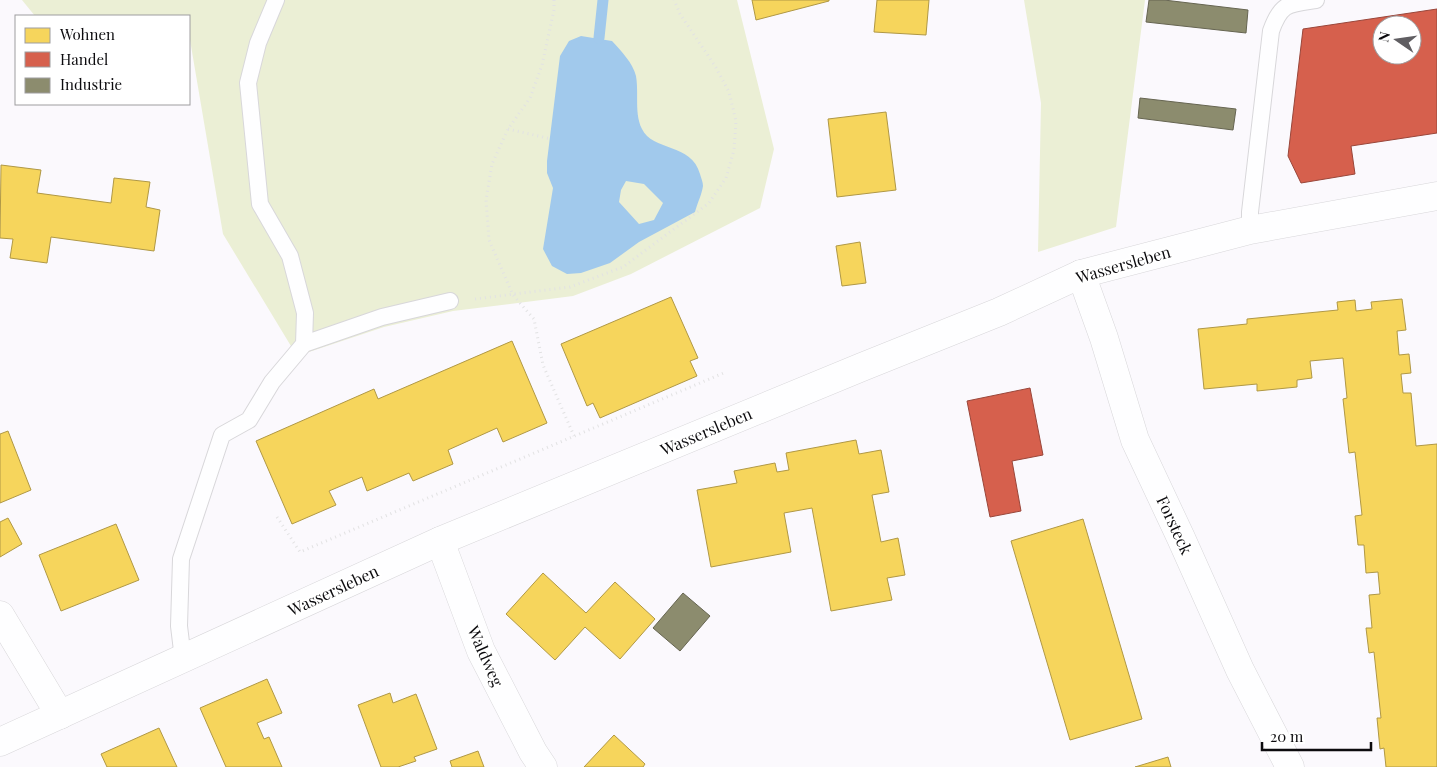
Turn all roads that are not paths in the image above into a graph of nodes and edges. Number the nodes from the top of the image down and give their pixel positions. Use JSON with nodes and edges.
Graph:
{"nodes":[{"id":1,"x":276,"y":0,"type":"edge"},
{"id":2,"x":1316,"y":0,"type":"edge"},
{"id":3,"x":1437,"y":196,"type":"edge"},
{"id":4,"x":1250,"y":230,"type":"junction"},
{"id":5,"x":1081,"y":274,"type":"junction"},
{"id":6,"x":450,"y":301,"type":"road end"},
{"id":7,"x":304,"y":344,"type":"junction"},
{"id":8,"x":440,"y":541,"type":"junction"},
{"id":9,"x":0,"y":615,"type":"edge"},
{"id":10,"x":183,"y":659,"type":"junction"},
{"id":11,"x":60,"y":715,"type":"junction"},
{"id":12,"x":0,"y":742,"type":"edge"},
{"id":13,"x":542,"y":767,"type":"edge"},
{"id":14,"x":1290,"y":767,"type":"edge"}],
"edges":[{"from":1,"to":7,"type":"lane"},
{"from":2,"to":4,"type":"lane"},
{"from":3,"to":4,"type":"street","name":"Wassersleben"},
{"from":4,"to":5,"type":"street","name":"Wassersleben"},
{"from":5,"to":8,"type":"street","name":"Wassersleben"},
{"from":5,"to":14,"type":"street","name":"Forsteck"},
{"from":6,"to":7,"type":"lane"},
{"from":7,"to":10,"type":"lane"},
{"from":8,"to":10,"type":"street","name":"Wassersleben"},
{"from":8,"to":13,"type":"street","name":"Waldweg"},
{"from":9,"to":11,"type":"street"},
{"from":10,"to":11,"type":"street","name":"Wassersleben"},
{"from":11,"to":12,"type":"street","name":"Wassersleben"}]}
